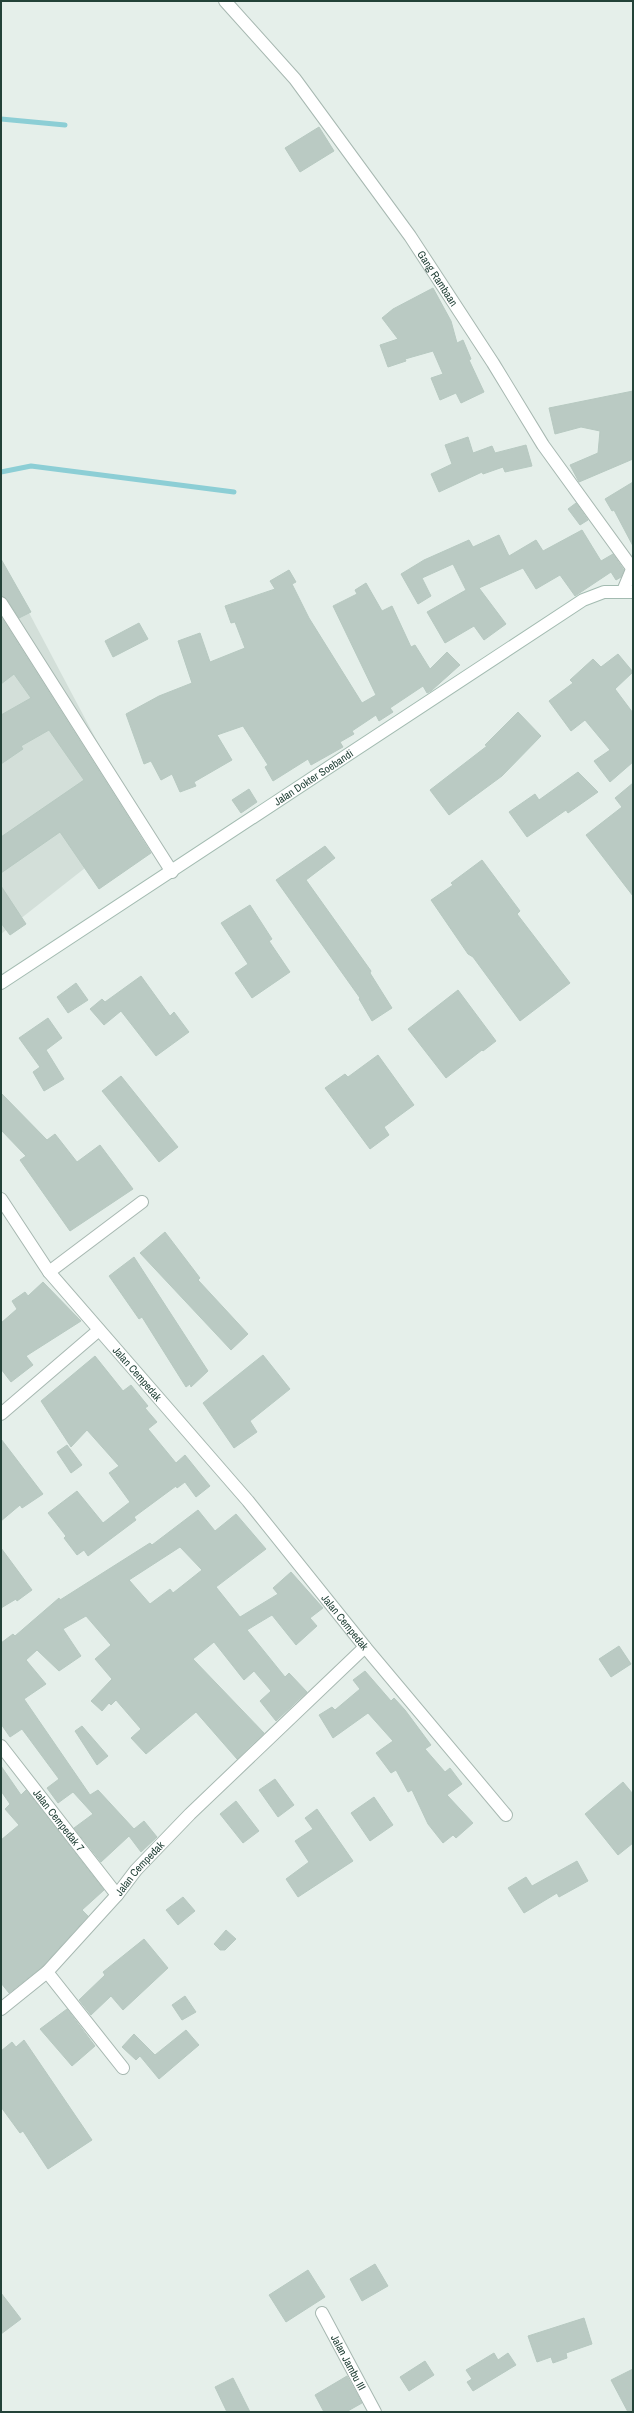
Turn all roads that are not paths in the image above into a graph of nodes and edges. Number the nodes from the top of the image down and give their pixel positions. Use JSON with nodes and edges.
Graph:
{"nodes":[{"id":1,"x":225,"y":1,"type":"edge"},
{"id":2,"x":633,"y":567,"type":"edge"},
{"id":3,"x":628,"y":592,"type":"edge"},
{"id":4,"x":1,"y":603,"type":"edge"},
{"id":5,"x":172,"y":872,"type":"junction"},
{"id":6,"x":1,"y":983,"type":"edge"},
{"id":7,"x":1,"y":1198,"type":"edge"},
{"id":8,"x":142,"y":1202,"type":"dead end"},
{"id":9,"x":49,"y":1272,"type":"junction"},
{"id":10,"x":99,"y":1330,"type":"junction"},
{"id":11,"x":1,"y":1414,"type":"edge"},
{"id":12,"x":365,"y":1647,"type":"junction"},
{"id":13,"x":1,"y":1746,"type":"edge"},
{"id":14,"x":506,"y":1815,"type":"dead end"},
{"id":15,"x":117,"y":1895,"type":"junction"},
{"id":16,"x":47,"y":1972,"type":"junction"},
{"id":17,"x":1,"y":2009,"type":"edge"},
{"id":18,"x":123,"y":2068,"type":"dead end"},
{"id":19,"x":322,"y":2314,"type":"dead end"},
{"id":20,"x":375,"y":2412,"type":"edge"}],
"edges":[{"from":1,"to":2,"type":"street","name":"Gang Rambaan"},
{"from":2,"to":3,"type":"street"},
{"from":3,"to":5,"type":"street","name":"Jalan Dokter Soebandi"},
{"from":4,"to":5,"type":"street"},
{"from":5,"to":6,"type":"street","name":"Jalan Dokter Soebandi"},
{"from":7,"to":9,"type":"street","name":"Jalan Cempedak"},
{"from":8,"to":9,"type":"street"},
{"from":9,"to":10,"type":"street","name":"Jalan Cempedak"},
{"from":10,"to":11,"type":"street"},
{"from":10,"to":12,"type":"street","name":"Jalan Cempedak"},
{"from":12,"to":14,"type":"street"},
{"from":12,"to":15,"type":"street","name":"Jalan Cempedak"},
{"from":13,"to":15,"type":"street","name":"Jalan Cempedak 7"},
{"from":15,"to":16,"type":"street","name":"Jalan Cempedak"},
{"from":16,"to":17,"type":"street","name":"Jalan Cempedak"},
{"from":16,"to":18,"type":"street"},
{"from":19,"to":20,"type":"street","name":"Jalan Jambu III"}]}
